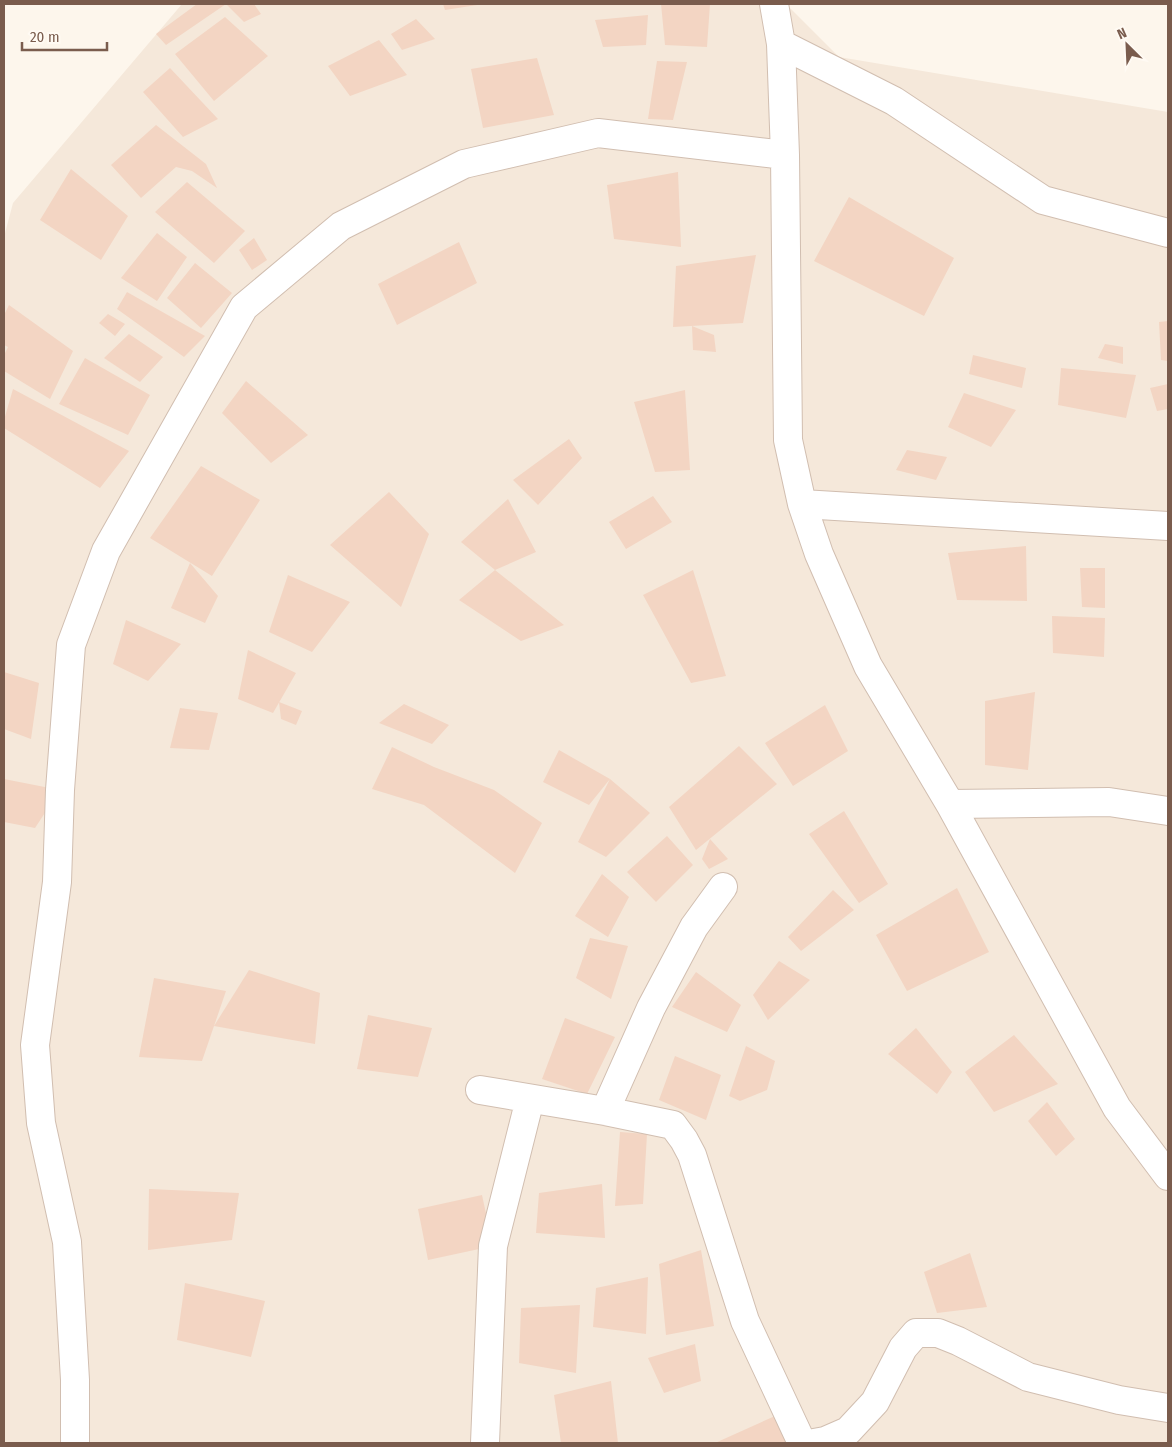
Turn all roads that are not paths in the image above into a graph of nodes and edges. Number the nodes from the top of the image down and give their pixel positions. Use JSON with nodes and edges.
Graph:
{"nodes":[{"id":1,"x":774,"y":4,"type":"edge"},
{"id":2,"x":781,"y":44,"type":"junction"},
{"id":3,"x":785,"y":155,"type":"junction"},
{"id":4,"x":1168,"y":234,"type":"edge"},
{"id":5,"x":802,"y":504,"type":"junction"},
{"id":6,"x":1168,"y":526,"type":"edge"},
{"id":7,"x":950,"y":804,"type":"junction"},
{"id":8,"x":1168,"y":811,"type":"edge"},
{"id":9,"x":723,"y":887,"type":"dead end"},
{"id":10,"x":480,"y":1090,"type":"dead end"},
{"id":11,"x":530,"y":1099,"type":"junction"},
{"id":12,"x":606,"y":1111,"type":"junction"},
{"id":13,"x":1168,"y":1176,"type":"edge"},
{"id":14,"x":1168,"y":1408,"type":"edge"},
{"id":15,"x":75,"y":1443,"type":"edge"},
{"id":16,"x":484,"y":1443,"type":"edge"},
{"id":17,"x":802,"y":1443,"type":"edge"},
{"id":18,"x":814,"y":1443,"type":"edge"}],
"edges":[{"from":1,"to":2,"type":"street"},
{"from":2,"to":3,"type":"street"},
{"from":2,"to":4,"type":"street"},
{"from":3,"to":5,"type":"street"},
{"from":3,"to":15,"type":"street"},
{"from":5,"to":6,"type":"street"},
{"from":5,"to":7,"type":"street"},
{"from":7,"to":8,"type":"street"},
{"from":7,"to":13,"type":"street"},
{"from":9,"to":12,"type":"street"},
{"from":10,"to":11,"type":"street"},
{"from":11,"to":12,"type":"street"},
{"from":11,"to":16,"type":"street"},
{"from":12,"to":17,"type":"street"},
{"from":14,"to":18,"type":"street"}]}
